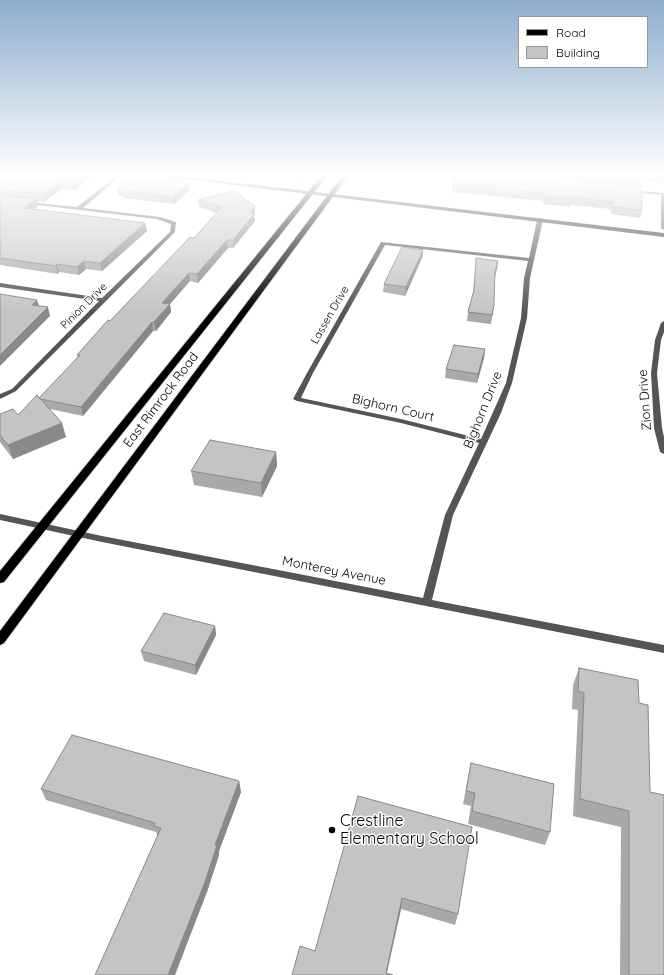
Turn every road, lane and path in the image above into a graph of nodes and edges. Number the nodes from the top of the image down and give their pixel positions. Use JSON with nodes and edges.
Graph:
{"nodes":[{"id":1,"x":169,"y":222,"type":"edge"},
{"id":2,"x":287,"y":222,"type":"edge"},
{"id":3,"x":313,"y":222,"type":"edge"},
{"id":4,"x":540,"y":222,"type":"edge"},
{"id":5,"x":552,"y":222,"type":"edge"},
{"id":6,"x":664,"y":235,"type":"edge"},
{"id":7,"x":530,"y":260,"type":"junction"},
{"id":8,"x":0,"y":285,"type":"edge"},
{"id":9,"x":103,"y":300,"type":"junction"},
{"id":10,"x":664,"y":323,"type":"edge"},
{"id":11,"x":0,"y":397,"type":"edge"},
{"id":12,"x":297,"y":399,"type":"joint"},
{"id":13,"x":483,"y":442,"type":"junction"},
{"id":14,"x":664,"y":452,"type":"edge"},
{"id":15,"x":0,"y":517,"type":"edge"},
{"id":16,"x":41,"y":526,"type":"junction"},
{"id":17,"x":78,"y":534,"type":"junction"},
{"id":18,"x":0,"y":579,"type":"edge"},
{"id":19,"x":427,"y":602,"type":"junction"},
{"id":20,"x":0,"y":640,"type":"edge"},
{"id":21,"x":664,"y":649,"type":"edge"}],
"edges":[{"from":1,"to":9,"type":"street","name":"Pinion Drive"},
{"from":2,"to":16,"type":"main road","name":"East Rimrock Road"},
{"from":3,"to":17,"type":"main road","name":"East Rimrock Road"},
{"from":4,"to":7,"type":"street","name":"Bighorn Drive"},
{"from":5,"to":6,"type":"street"},
{"from":7,"to":12,"type":"street","name":"Lassen Drive"},
{"from":7,"to":13,"type":"street","name":"Bighorn Drive"},
{"from":8,"to":9,"type":"street"},
{"from":9,"to":11,"type":"street","name":"Pinion Drive"},
{"from":10,"to":14,"type":"street","name":"Zion Drive"},
{"from":12,"to":13,"type":"street","name":"Bighorn Court"},
{"from":13,"to":19,"type":"street","name":"Bighorn Drive"},
{"from":15,"to":16,"type":"street","name":"Monterey Avenue"},
{"from":16,"to":17,"type":"street","name":"Monterey Avenue"},
{"from":16,"to":18,"type":"main road","name":"East Rimrock Road"},
{"from":17,"to":19,"type":"street","name":"Monterey Avenue"},
{"from":17,"to":20,"type":"main road","name":"East Rimrock Road"},
{"from":19,"to":21,"type":"street","name":"Monterey Avenue"}]}
